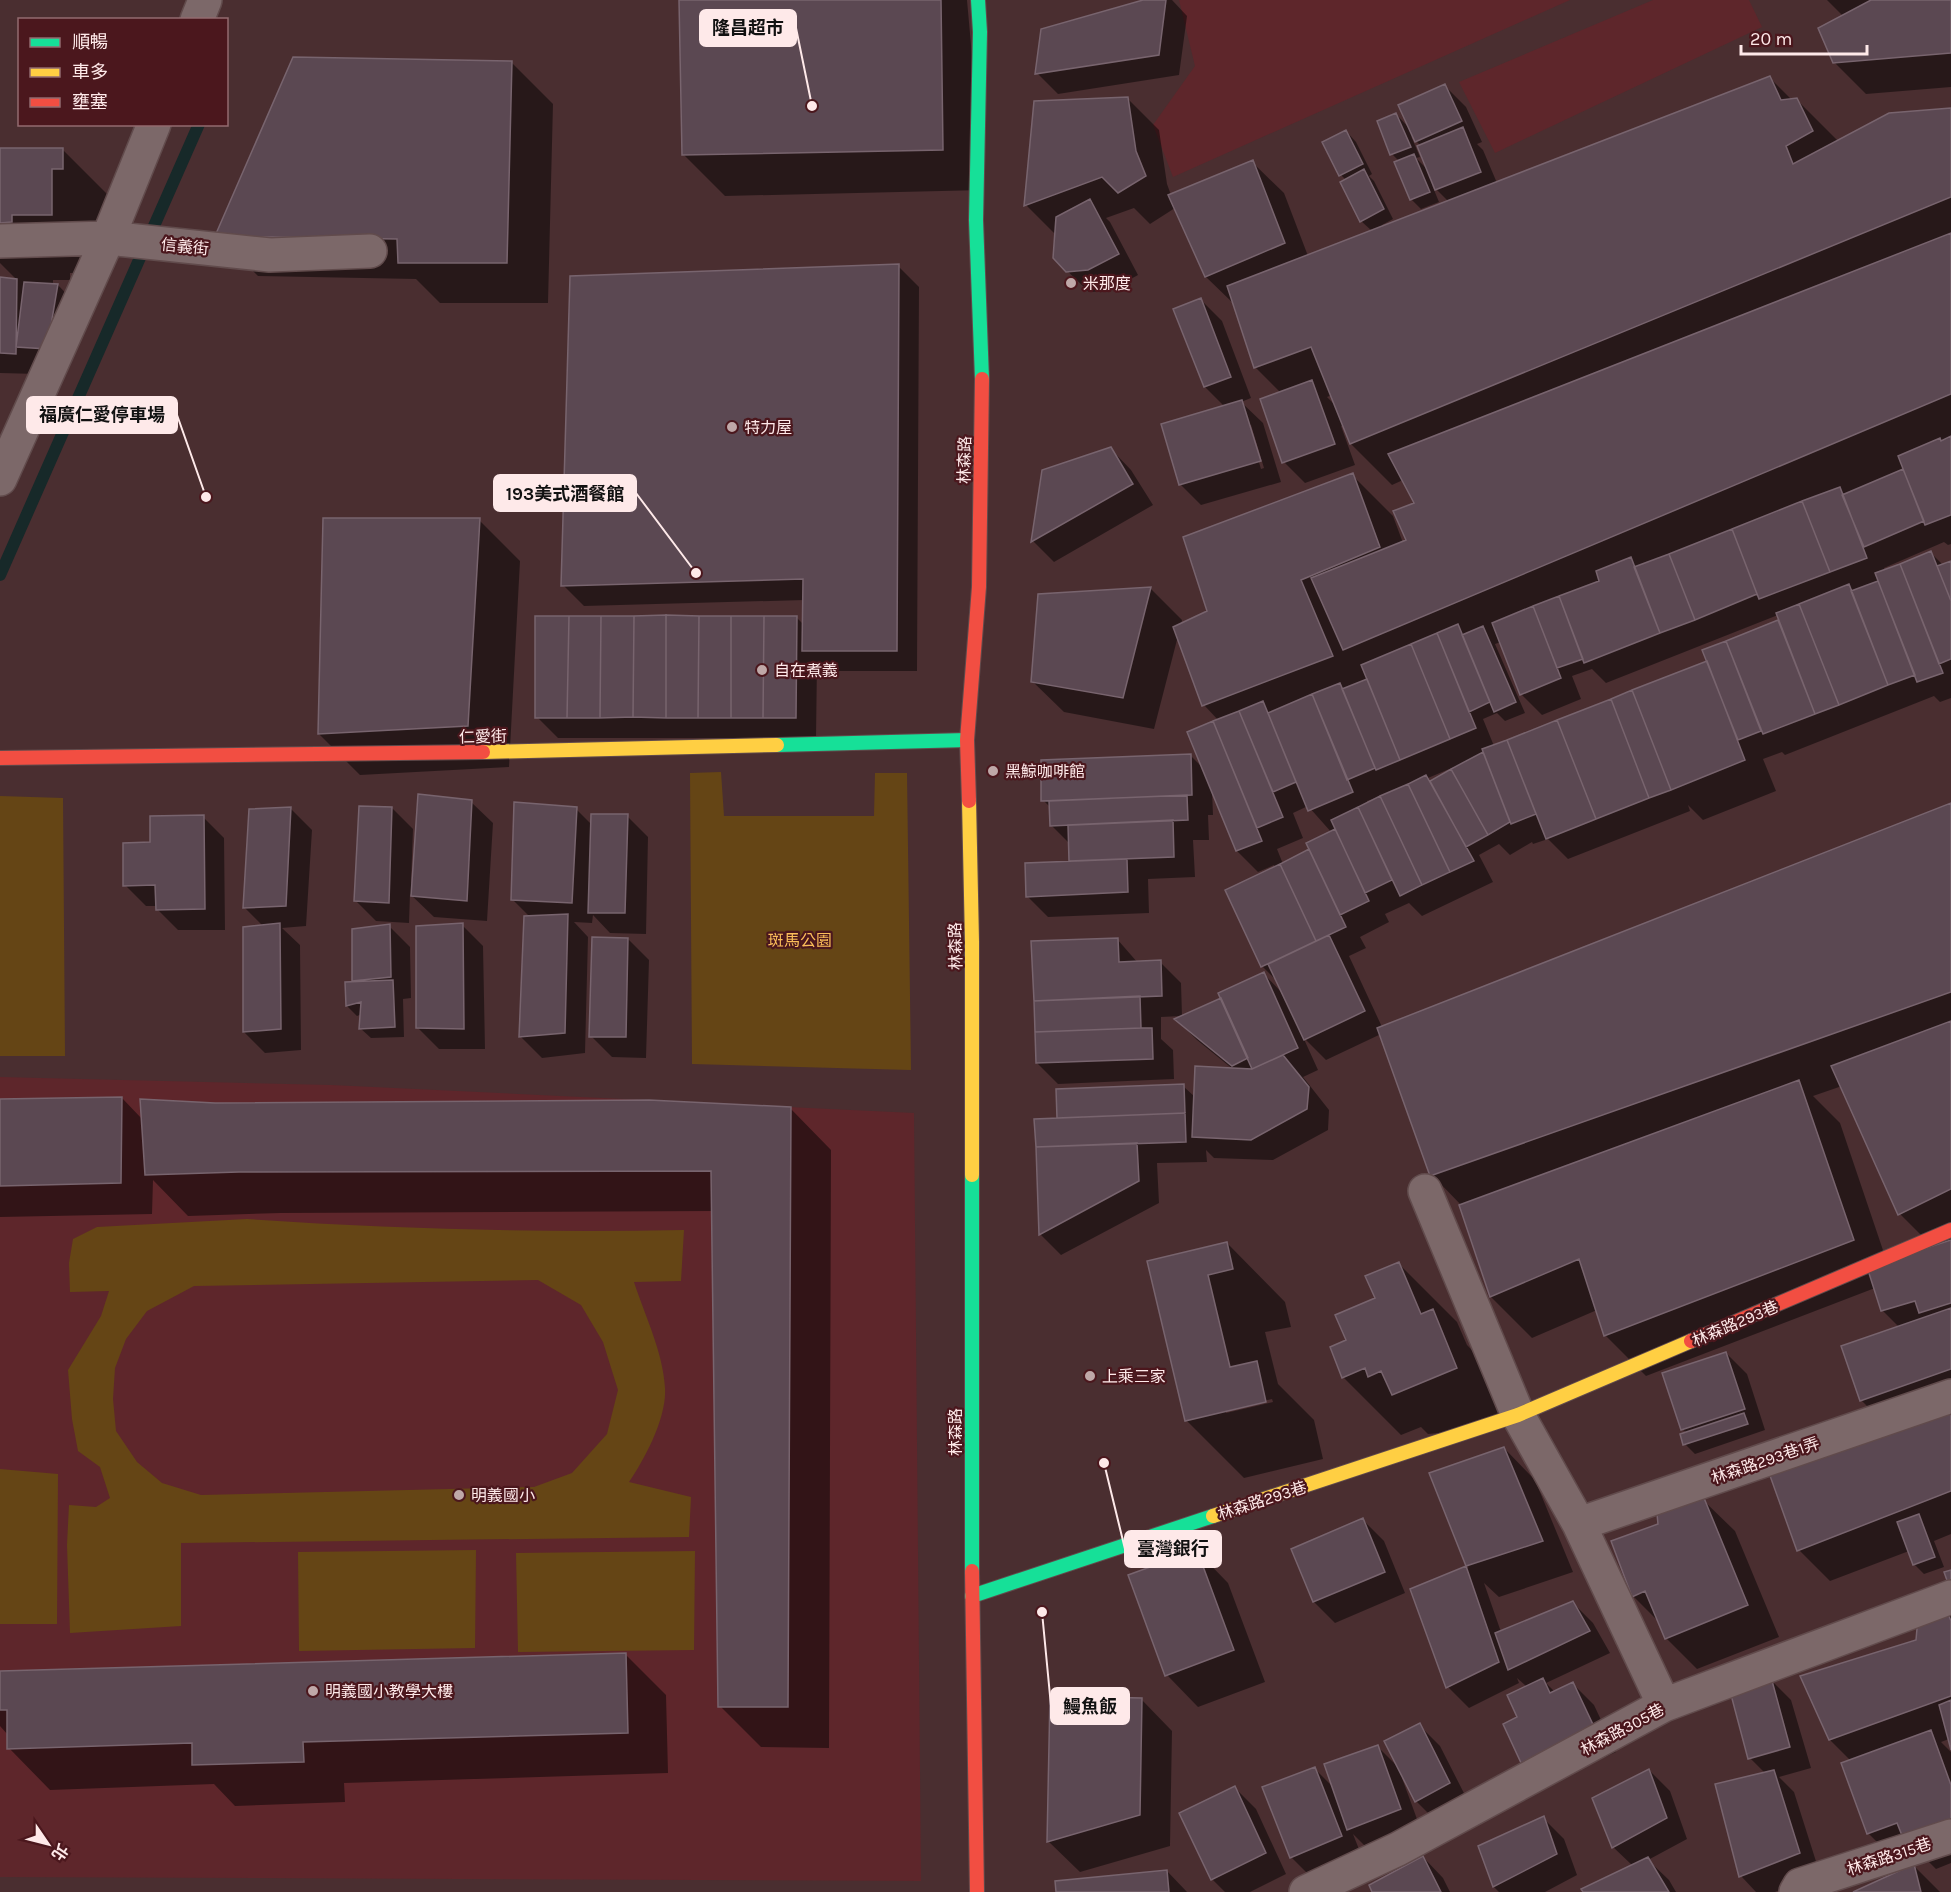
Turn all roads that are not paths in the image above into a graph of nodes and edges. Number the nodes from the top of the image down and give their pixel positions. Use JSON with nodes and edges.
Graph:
{"nodes":[{"id":1,"x":205,"y":0,"type":"edge"},
{"id":2,"x":978,"y":0,"type":"edge"},
{"id":3,"x":198,"y":18,"type":"edge"},
{"id":4,"x":153,"y":126,"type":"edge"},
{"id":5,"x":119,"y":240,"type":"junction"},
{"id":6,"x":0,"y":241,"type":"edge"},
{"id":7,"x":370,"y":251,"type":"dead end"},
{"id":8,"x":0,"y":480,"type":"edge"},
{"id":9,"x":967,"y":740,"type":"junction"},
{"id":10,"x":0,"y":758,"type":"edge"},
{"id":11,"x":1425,"y":1191,"type":"dead end"},
{"id":12,"x":1951,"y":1230,"type":"edge"},
{"id":13,"x":1951,"y":1396,"type":"edge"},
{"id":14,"x":1518,"y":1415,"type":"junction"},
{"id":15,"x":1579,"y":1524,"type":"junction"},
{"id":16,"x":972,"y":1596,"type":"junction"},
{"id":17,"x":1951,"y":1597,"type":"edge"},
{"id":18,"x":1664,"y":1705,"type":"junction"},
{"id":19,"x":1951,"y":1836,"type":"edge"},
{"id":20,"x":977,"y":1892,"type":"edge"},
{"id":21,"x":1306,"y":1892,"type":"edge"},
{"id":22,"x":1796,"y":1892,"type":"edge"}],
"edges":[{"from":1,"to":3,"type":"street"},
{"from":2,"to":9,"type":"street","name":"林森路"},
{"from":4,"to":5,"type":"street"},
{"from":5,"to":6,"type":"street","name":"信義街"},
{"from":5,"to":7,"type":"street","name":"信義街"},
{"from":5,"to":8,"type":"street"},
{"from":9,"to":10,"type":"street","name":"仁愛街"},
{"from":9,"to":16,"type":"street","name":"林森路"},
{"from":11,"to":14,"type":"street"},
{"from":12,"to":14,"type":"street","name":"林森路293巷"},
{"from":13,"to":15,"type":"street","name":"林森路293巷1弄"},
{"from":14,"to":15,"type":"street"},
{"from":14,"to":16,"type":"street","name":"林森路293巷"},
{"from":15,"to":18,"type":"street"},
{"from":16,"to":20,"type":"street","name":"林森路"},
{"from":17,"to":18,"type":"street","name":"林森路305巷"},
{"from":18,"to":21,"type":"street","name":"林森路305巷"},
{"from":19,"to":22,"type":"street","name":"林森路315巷"}]}
